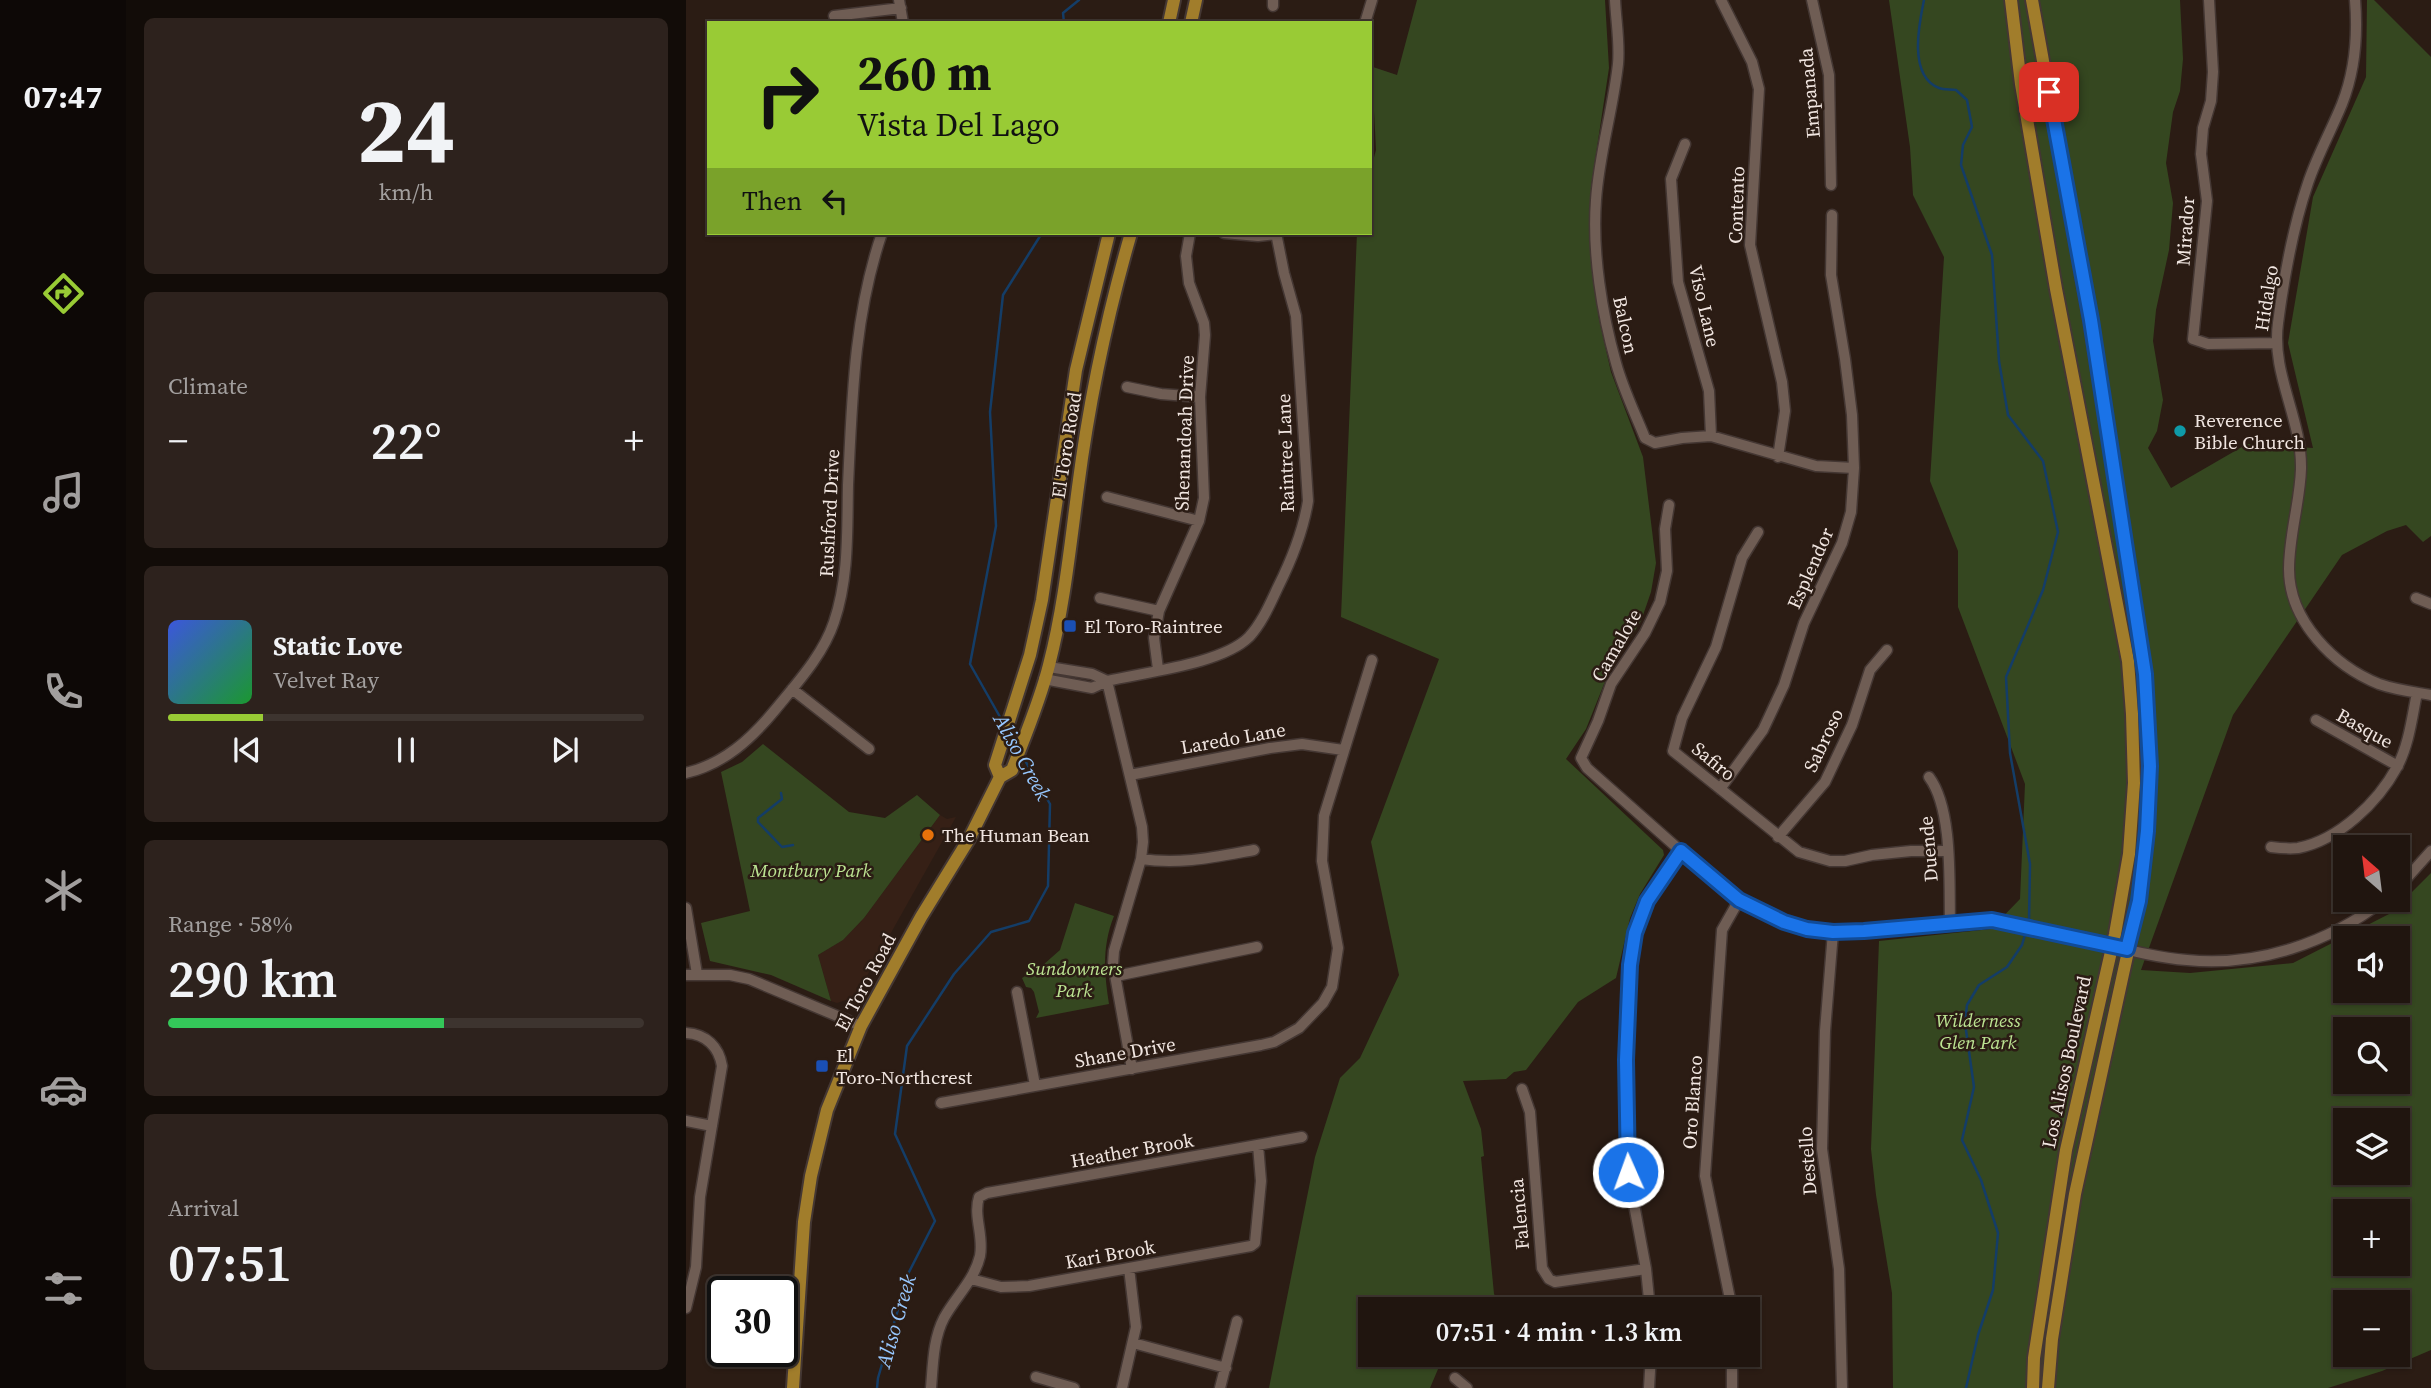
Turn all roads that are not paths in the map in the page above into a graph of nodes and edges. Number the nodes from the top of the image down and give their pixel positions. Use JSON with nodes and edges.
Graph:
{"nodes":[{"id":1,"x":1174,"y":0,"type":"edge"},
{"id":2,"x":1196,"y":0,"type":"edge"},
{"id":3,"x":1372,"y":0,"type":"edge"},
{"id":4,"x":1615,"y":0,"type":"edge"},
{"id":5,"x":1721,"y":0,"type":"edge"},
{"id":6,"x":1812,"y":0,"type":"edge"},
{"id":7,"x":2011,"y":0,"type":"edge"},
{"id":8,"x":2032,"y":0,"type":"edge"},
{"id":9,"x":2209,"y":0,"type":"edge"},
{"id":10,"x":2355,"y":0,"type":"edge"},
{"id":11,"x":900,"y":4,"type":"edge"},
{"id":12,"x":834,"y":16,"type":"dead end"},
{"id":13,"x":1169,"y":21,"type":"edge"},
{"id":14,"x":1191,"y":21,"type":"edge"},
{"id":15,"x":1367,"y":21,"type":"edge"},
{"id":16,"x":1685,"y":144,"type":"dead end"},
{"id":17,"x":1831,"y":185,"type":"dead end"},
{"id":18,"x":1832,"y":215,"type":"dead end"},
{"id":19,"x":881,"y":235,"type":"edge"},
{"id":20,"x":1109,"y":235,"type":"edge"},
{"id":21,"x":1131,"y":235,"type":"edge"},
{"id":22,"x":1190,"y":235,"type":"edge"},
{"id":23,"x":1247,"y":235,"type":"edge"},
{"id":24,"x":1267,"y":235,"type":"edge"},
{"id":25,"x":1276,"y":235,"type":"edge"},
{"id":26,"x":2276,"y":344,"type":"junction"},
{"id":27,"x":1128,"y":387,"type":"dead end"},
{"id":28,"x":1200,"y":397,"type":"junction"},
{"id":29,"x":1711,"y":436,"type":"junction"},
{"id":30,"x":1778,"y":457,"type":"junction"},
{"id":31,"x":1854,"y":468,"type":"junction"},
{"id":32,"x":1107,"y":497,"type":"dead end"},
{"id":33,"x":1669,"y":505,"type":"dead end"},
{"id":34,"x":1199,"y":521,"type":"junction"},
{"id":35,"x":1758,"y":532,"type":"dead end"},
{"id":36,"x":1100,"y":598,"type":"dead end"},
{"id":37,"x":2416,"y":598,"type":"dead end"},
{"id":38,"x":2431,"y":604,"type":"edge"},
{"id":39,"x":1159,"y":611,"type":"junction"},
{"id":40,"x":1886,"y":650,"type":"dead end"},
{"id":41,"x":1372,"y":660,"type":"dead end"},
{"id":42,"x":1158,"y":669,"type":"junction"},
{"id":43,"x":1046,"y":673,"type":"junction"},
{"id":44,"x":1080,"y":673,"type":"junction"},
{"id":45,"x":1107,"y":681,"type":"junction"},
{"id":46,"x":1078,"y":686,"type":"junction"},
{"id":47,"x":792,"y":690,"type":"junction"},
{"id":48,"x":2417,"y":693,"type":"junction"},
{"id":49,"x":2431,"y":695,"type":"edge"},
{"id":50,"x":2316,"y":720,"type":"dead end"},
{"id":51,"x":869,"y":749,"type":"dead end"},
{"id":52,"x":1343,"y":750,"type":"junction"},
{"id":53,"x":2398,"y":766,"type":"junction"},
{"id":54,"x":686,"y":773,"type":"edge"},
{"id":55,"x":1006,"y":773,"type":"junction"},
{"id":56,"x":1130,"y":775,"type":"junction"},
{"id":57,"x":1929,"y":777,"type":"dead end"},
{"id":58,"x":1720,"y":789,"type":"junction"},
{"id":59,"x":1778,"y":837,"type":"junction"},
{"id":60,"x":2270,"y":847,"type":"dead end"},
{"id":61,"x":1254,"y":850,"type":"dead end"},
{"id":62,"x":1681,"y":851,"type":"junction"},
{"id":63,"x":1948,"y":851,"type":"junction"},
{"id":64,"x":2431,"y":851,"type":"edge"},
{"id":65,"x":1141,"y":859,"type":"junction"},
{"id":66,"x":2410,"y":875,"type":"edge"},
{"id":67,"x":1739,"y":900,"type":"junction"},
{"id":68,"x":686,"y":908,"type":"edge"},
{"id":69,"x":2367,"y":912,"type":"edge"},
{"id":70,"x":1950,"y":923,"type":"junction"},
{"id":71,"x":1833,"y":932,"type":"junction"},
{"id":72,"x":2112,"y":946,"type":"junction"},
{"id":73,"x":1257,"y":947,"type":"dead end"},
{"id":74,"x":2127,"y":949,"type":"junction"},
{"id":75,"x":692,"y":974,"type":"edge"},
{"id":76,"x":1116,"y":976,"type":"junction"},
{"id":77,"x":1017,"y":992,"type":"dead end"},
{"id":78,"x":860,"y":1026,"type":"junction"},
{"id":79,"x":686,"y":1033,"type":"edge"},
{"id":80,"x":1132,"y":1069,"type":"junction"},
{"id":81,"x":1035,"y":1085,"type":"junction"},
{"id":82,"x":1522,"y":1089,"type":"dead end"},
{"id":83,"x":941,"y":1103,"type":"dead end"},
{"id":84,"x":686,"y":1121,"type":"edge"},
{"id":85,"x":712,"y":1126,"type":"junction"},
{"id":86,"x":1302,"y":1137,"type":"dead end"},
{"id":87,"x":1258,"y":1145,"type":"junction"},
{"id":88,"x":1129,"y":1268,"type":"junction"},
{"id":89,"x":1646,"y":1269,"type":"junction"},
{"id":90,"x":971,"y":1279,"type":"junction"},
{"id":91,"x":1649,"y":1297,"type":"edge"},
{"id":92,"x":1730,"y":1297,"type":"edge"},
{"id":93,"x":686,"y":1306,"type":"edge"},
{"id":94,"x":1237,"y":1321,"type":"dead end"},
{"id":95,"x":1133,"y":1343,"type":"junction"},
{"id":96,"x":1650,"y":1367,"type":"edge"},
{"id":97,"x":1732,"y":1367,"type":"edge"},
{"id":98,"x":1226,"y":1368,"type":"junction"},
{"id":99,"x":1036,"y":1377,"type":"dead end"},
{"id":100,"x":1455,"y":1378,"type":"dead end"},
{"id":101,"x":793,"y":1388,"type":"edge"},
{"id":102,"x":930,"y":1388,"type":"edge"},
{"id":103,"x":1074,"y":1388,"type":"edge"},
{"id":104,"x":1122,"y":1388,"type":"edge"},
{"id":105,"x":1220,"y":1388,"type":"edge"},
{"id":106,"x":1467,"y":1388,"type":"edge"},
{"id":107,"x":1649,"y":1388,"type":"edge"},
{"id":108,"x":1732,"y":1388,"type":"edge"},
{"id":109,"x":1842,"y":1388,"type":"edge"},
{"id":110,"x":2033,"y":1388,"type":"edge"},
{"id":111,"x":2048,"y":1388,"type":"edge"}],
"edges":[{"from":1,"to":13,"type":"main road"},
{"from":2,"to":14,"type":"main road"},
{"from":3,"to":15,"type":"street"},
{"from":4,"to":29,"type":"street","name":"Balcon"},
{"from":5,"to":30,"type":"street","name":"Contento"},
{"from":6,"to":17,"type":"street","name":"Empanada"},
{"from":7,"to":72,"type":"main road","name":"Los Alisos Boulevard"},
{"from":8,"to":74,"type":"main road","name":"Los Alisos Boulevard"},
{"from":9,"to":26,"type":"street","name":"Mirador"},
{"from":10,"to":26,"type":"street","name":"Hidalgo"},
{"from":11,"to":12,"type":"street"},
{"from":16,"to":29,"type":"street","name":"Viso Lane"},
{"from":18,"to":31,"type":"street","name":"Esplendor"},
{"from":19,"to":47,"type":"street","name":"Rushford Drive"},
{"from":20,"to":55,"type":"main road","name":"El Toro Road"},
{"from":21,"to":43,"type":"main road","name":"El Toro Road"},
{"from":22,"to":28,"type":"street","name":"Shenandoah Drive"},
{"from":23,"to":24,"type":"street"},
{"from":25,"to":42,"type":"street","name":"Raintree Lane"},
{"from":26,"to":48,"type":"street","name":"Hidalgo"},
{"from":27,"to":28,"type":"street"},
{"from":28,"to":34,"type":"street","name":"Shenandoah Drive"},
{"from":29,"to":30,"type":"street","name":"Balcon"},
{"from":30,"to":31,"type":"street","name":"Balcon"},
{"from":31,"to":58,"type":"street","name":"Esplendor"},
{"from":32,"to":34,"type":"street"},
{"from":33,"to":62,"type":"street","name":"Camalote"},
{"from":34,"to":39,"type":"street","name":"Shenandoah Drive"},
{"from":35,"to":58,"type":"street","name":"Safiro"},
{"from":36,"to":39,"type":"street"},
{"from":37,"to":38,"type":"street"},
{"from":39,"to":42,"type":"street","name":"Shenandoah Drive"},
{"from":40,"to":59,"type":"street","name":"Sabroso"},
{"from":41,"to":52,"type":"street","name":"Shane Drive"},
{"from":42,"to":45,"type":"street","name":"Raintree Lane"},
{"from":43,"to":44,"type":"street","name":"Raintree Lane"},
{"from":43,"to":46,"type":"street","name":"Raintree Lane"},
{"from":43,"to":55,"type":"main road","name":"El Toro Road"},
{"from":44,"to":45,"type":"street","name":"Raintree Lane"},
{"from":44,"to":46,"type":"street"},
{"from":45,"to":46,"type":"street","name":"Raintree Lane"},
{"from":45,"to":56,"type":"street"},
{"from":47,"to":51,"type":"street"},
{"from":47,"to":54,"type":"street","name":"Rushford Drive"},
{"from":48,"to":49,"type":"street","name":"Hidalgo"},
{"from":48,"to":53,"type":"street"},
{"from":50,"to":53,"type":"street","name":"Basque"},
{"from":52,"to":56,"type":"street","name":"Laredo Lane"},
{"from":52,"to":80,"type":"street","name":"Shane Drive"},
{"from":53,"to":60,"type":"street"},
{"from":55,"to":78,"type":"main road","name":"El Toro Road"},
{"from":56,"to":65,"type":"street"},
{"from":57,"to":63,"type":"street","name":"Duende"},
{"from":58,"to":59,"type":"street","name":"Safiro"},
{"from":59,"to":63,"type":"street","name":"Safiro"},
{"from":61,"to":65,"type":"street"},
{"from":62,"to":67,"type":"street"},
{"from":62,"to":89,"type":"street"},
{"from":63,"to":70,"type":"street","name":"Duende"},
{"from":64,"to":66,"type":"street"},
{"from":65,"to":76,"type":"street"},
{"from":67,"to":71,"type":"street"},
{"from":67,"to":92,"type":"street","name":"Oro Blanco"},
{"from":68,"to":75,"type":"street"},
{"from":69,"to":74,"type":"street"},
{"from":70,"to":71,"type":"street"},
{"from":70,"to":72,"type":"street"},
{"from":71,"to":109,"type":"street","name":"Destello"},
{"from":72,"to":74,"type":"street"},
{"from":72,"to":110,"type":"main road","name":"Los Alisos Boulevard"},
{"from":73,"to":76,"type":"street"},
{"from":74,"to":111,"type":"main road","name":"Los Alisos Boulevard"},
{"from":75,"to":78,"type":"street"},
{"from":76,"to":80,"type":"street"},
{"from":77,"to":81,"type":"street"},
{"from":78,"to":101,"type":"main road","name":"El Toro Road"},
{"from":79,"to":85,"type":"street"},
{"from":80,"to":81,"type":"street","name":"Shane Drive"},
{"from":81,"to":83,"type":"street","name":"Shane Drive"},
{"from":82,"to":89,"type":"street","name":"Falencia"},
{"from":84,"to":85,"type":"street"},
{"from":85,"to":93,"type":"street"},
{"from":86,"to":87,"type":"street","name":"Heather Brook"},
{"from":87,"to":88,"type":"street","name":"Kari Brook"},
{"from":87,"to":90,"type":"street","name":"Heather Brook"},
{"from":88,"to":90,"type":"street","name":"Kari Brook"},
{"from":88,"to":95,"type":"street"},
{"from":89,"to":91,"type":"street"},
{"from":90,"to":102,"type":"street"},
{"from":94,"to":98,"type":"street"},
{"from":95,"to":98,"type":"street"},
{"from":95,"to":104,"type":"street"},
{"from":96,"to":107,"type":"street"},
{"from":97,"to":108,"type":"street"},
{"from":98,"to":105,"type":"street"},
{"from":99,"to":103,"type":"street"},
{"from":100,"to":106,"type":"street"}]}
